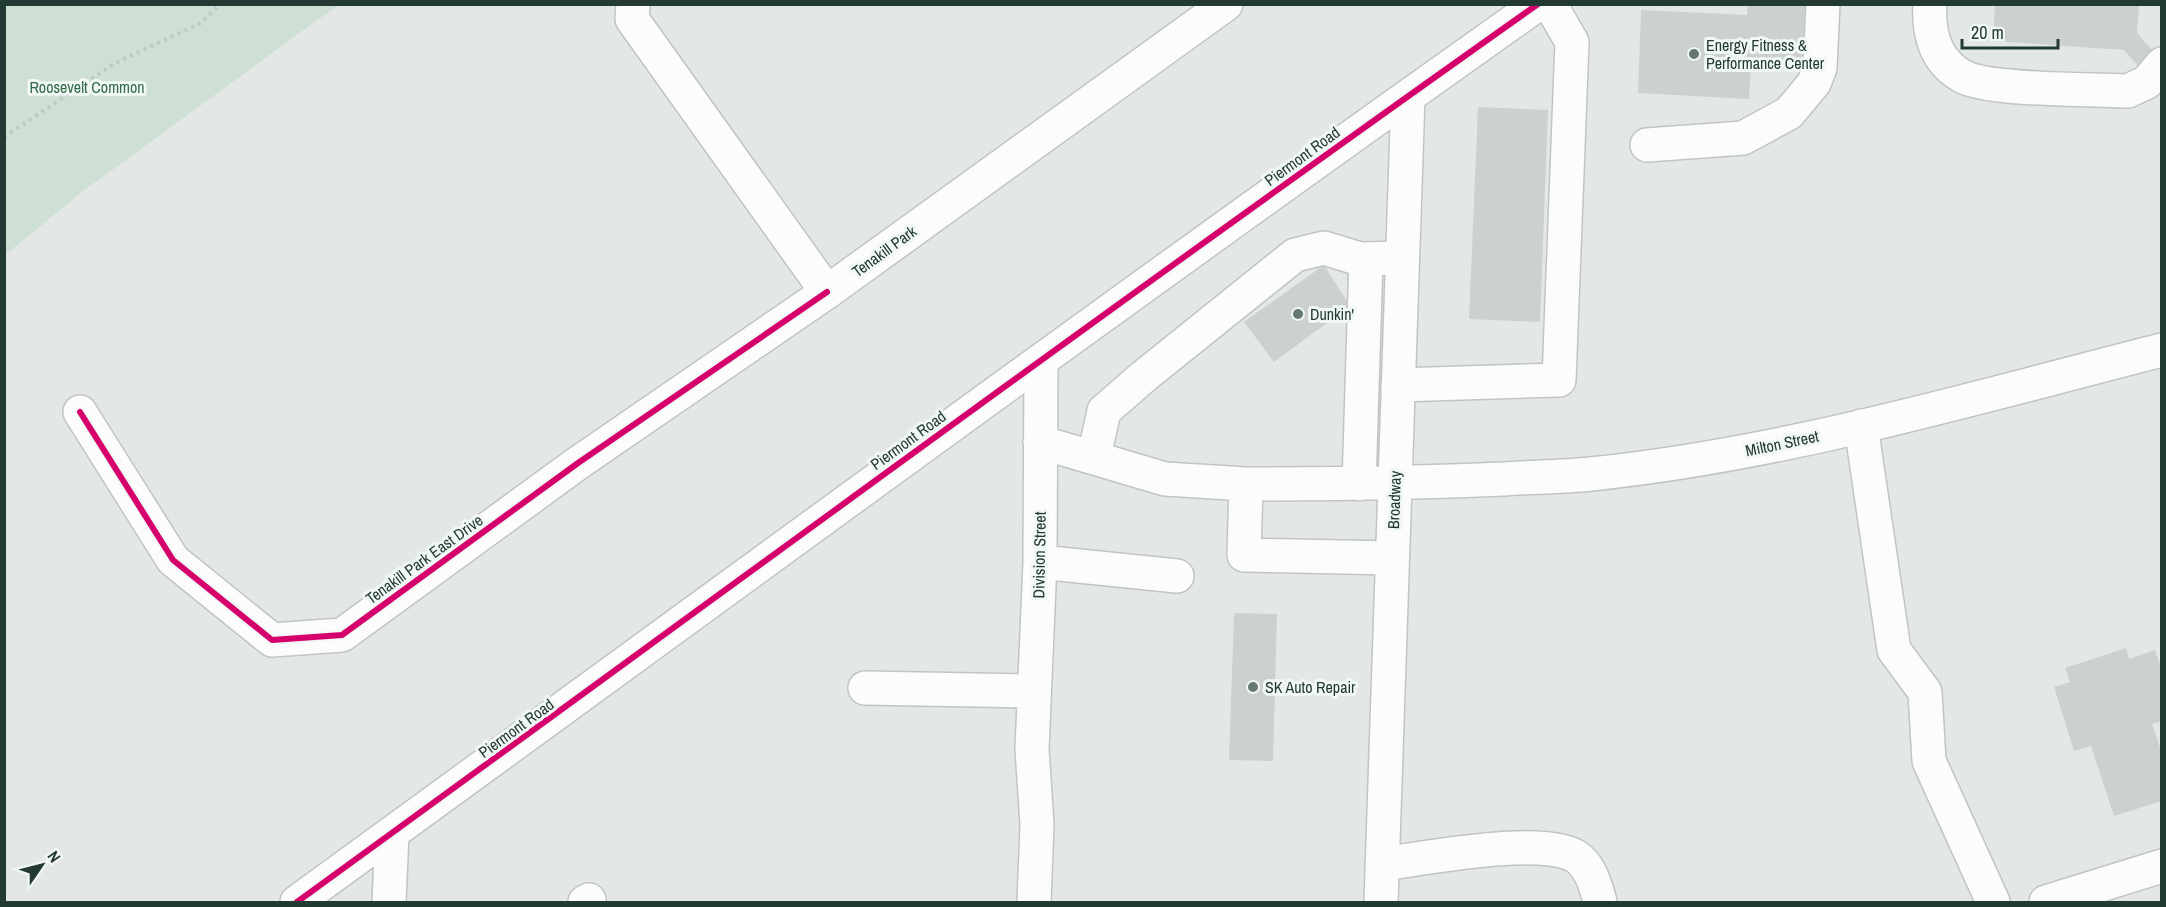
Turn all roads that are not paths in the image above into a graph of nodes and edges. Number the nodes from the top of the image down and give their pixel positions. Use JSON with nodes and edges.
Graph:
{"nodes":[{"id":1,"x":633,"y":4,"type":"edge"},
{"id":2,"x":1226,"y":4,"type":"edge"},
{"id":3,"x":1538,"y":4,"type":"edge"},
{"id":4,"x":1550,"y":4,"type":"edge"},
{"id":5,"x":1823,"y":4,"type":"edge"},
{"id":6,"x":1930,"y":4,"type":"edge"},
{"id":7,"x":2162,"y":64,"type":"edge"},
{"id":8,"x":1408,"y":97,"type":"junction"},
{"id":9,"x":1647,"y":145,"type":"dead end"},
{"id":10,"x":1402,"y":258,"type":"junction"},
{"id":11,"x":1366,"y":259,"type":"junction"},
{"id":12,"x":827,"y":292,"type":"junction"},
{"id":13,"x":2162,"y":350,"type":"edge"},
{"id":14,"x":1041,"y":361,"type":"junction"},
{"id":15,"x":1398,"y":385,"type":"junction"},
{"id":16,"x":80,"y":412,"type":"dead end"},
{"id":17,"x":1861,"y":426,"type":"junction"},
{"id":18,"x":1040,"y":442,"type":"junction"},
{"id":19,"x":1094,"y":457,"type":"junction"},
{"id":20,"x":1246,"y":484,"type":"junction"},
{"id":21,"x":1359,"y":484,"type":"junction"},
{"id":22,"x":1395,"y":484,"type":"junction"},
{"id":23,"x":1392,"y":558,"type":"junction"},
{"id":24,"x":1040,"y":562,"type":"junction"},
{"id":25,"x":1177,"y":576,"type":"dead end"},
{"id":26,"x":865,"y":688,"type":"dead end"},
{"id":27,"x":1033,"y":691,"type":"junction"},
{"id":28,"x":392,"y":834,"type":"junction"},
{"id":29,"x":1382,"y":864,"type":"junction"},
{"id":30,"x":2162,"y":866,"type":"edge"},
{"id":31,"x":297,"y":903,"type":"edge"},
{"id":32,"x":389,"y":903,"type":"edge"},
{"id":33,"x":1034,"y":903,"type":"edge"},
{"id":34,"x":1381,"y":903,"type":"edge"},
{"id":35,"x":1600,"y":903,"type":"edge"},
{"id":36,"x":1993,"y":903,"type":"edge"},
{"id":37,"x":2046,"y":903,"type":"edge"}],
"edges":[{"from":1,"to":12,"type":"street"},
{"from":2,"to":12,"type":"street","name":"Tenakill Park"},
{"from":3,"to":8,"type":"street","name":"Piermont Road"},
{"from":4,"to":15,"type":"street"},
{"from":5,"to":9,"type":"street"},
{"from":6,"to":7,"type":"street"},
{"from":8,"to":10,"type":"street","name":"Broadway"},
{"from":8,"to":14,"type":"street","name":"Piermont Road"},
{"from":10,"to":11,"type":"street"},
{"from":10,"to":15,"type":"street","name":"Broadway"},
{"from":11,"to":19,"type":"street"},
{"from":11,"to":21,"type":"street"},
{"from":12,"to":16,"type":"street","name":"Tenakill Park East Drive"},
{"from":13,"to":17,"type":"street","name":"Milton Street"},
{"from":14,"to":18,"type":"street","name":"Division Street"},
{"from":14,"to":28,"type":"street","name":"Piermont Road"},
{"from":15,"to":22,"type":"street","name":"Broadway"},
{"from":17,"to":22,"type":"street","name":"Milton Street"},
{"from":17,"to":36,"type":"street"},
{"from":18,"to":19,"type":"street","name":"Milton Street"},
{"from":18,"to":24,"type":"street","name":"Division Street"},
{"from":19,"to":20,"type":"street","name":"Milton Street"},
{"from":20,"to":21,"type":"street","name":"Milton Street"},
{"from":20,"to":23,"type":"street"},
{"from":21,"to":22,"type":"street","name":"Milton Street"},
{"from":22,"to":23,"type":"street","name":"Broadway"},
{"from":23,"to":29,"type":"street","name":"Broadway"},
{"from":24,"to":25,"type":"street"},
{"from":24,"to":27,"type":"street","name":"Division Street"},
{"from":26,"to":27,"type":"street"},
{"from":27,"to":33,"type":"street","name":"Division Street"},
{"from":28,"to":31,"type":"street","name":"Piermont Road"},
{"from":28,"to":32,"type":"street"},
{"from":29,"to":34,"type":"street","name":"Broadway"},
{"from":29,"to":35,"type":"street"},
{"from":30,"to":37,"type":"street"}]}
